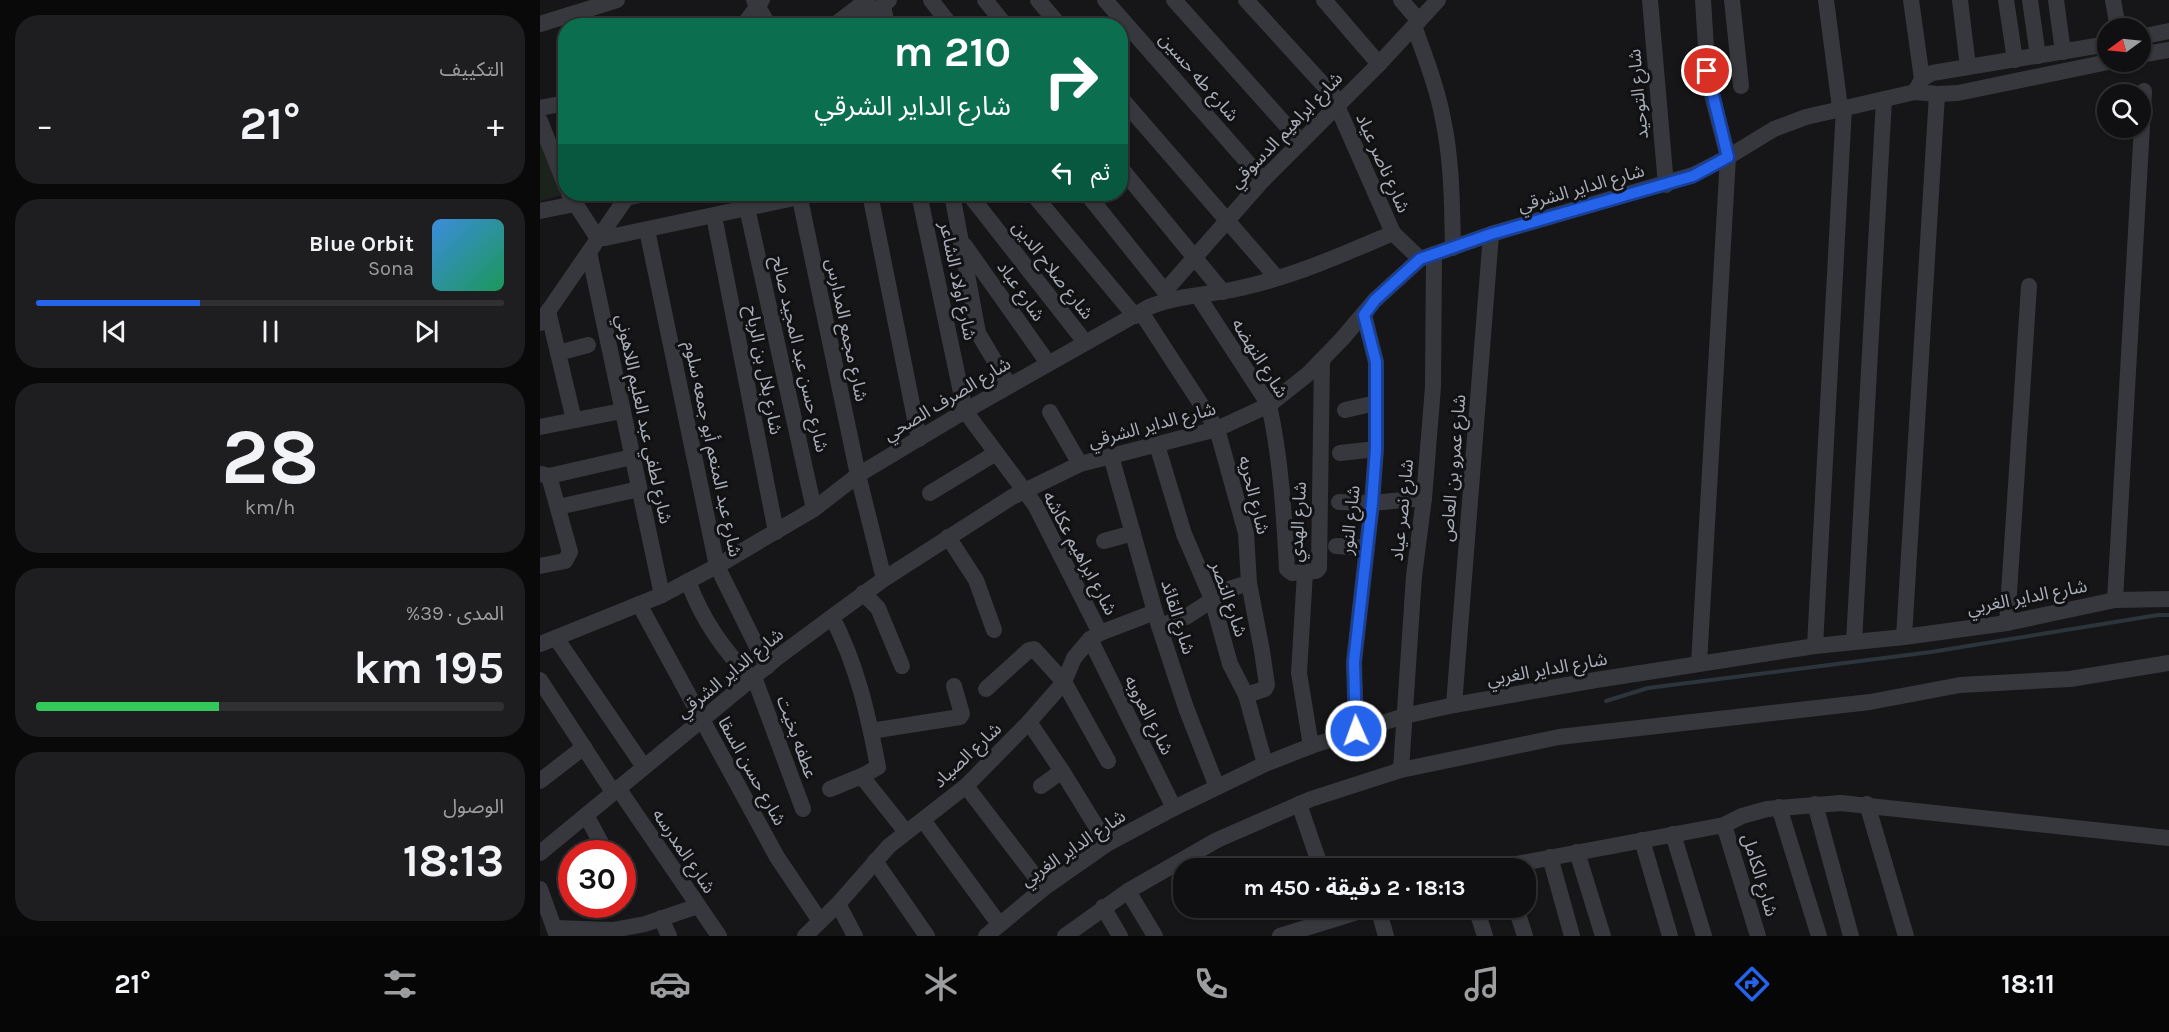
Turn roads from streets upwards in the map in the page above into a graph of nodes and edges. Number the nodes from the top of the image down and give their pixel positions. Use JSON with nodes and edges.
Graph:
{"nodes":[{"id":1,"x":617,"y":0,"type":"edge"},
{"id":2,"x":931,"y":0,"type":"edge"},
{"id":3,"x":985,"y":0,"type":"edge"},
{"id":4,"x":1038,"y":0,"type":"edge"},
{"id":5,"x":1105,"y":0,"type":"edge"},
{"id":6,"x":1174,"y":0,"type":"edge"},
{"id":7,"x":1246,"y":0,"type":"edge"},
{"id":8,"x":1324,"y":0,"type":"edge"},
{"id":9,"x":1401,"y":0,"type":"edge"},
{"id":10,"x":1438,"y":0,"type":"edge"},
{"id":11,"x":1650,"y":0,"type":"edge"},
{"id":12,"x":1703,"y":0,"type":"edge"},
{"id":13,"x":1732,"y":0,"type":"edge"},
{"id":14,"x":1826,"y":0,"type":"edge"},
{"id":15,"x":1911,"y":0,"type":"edge"},
{"id":16,"x":1960,"y":0,"type":"edge"},
{"id":17,"x":2006,"y":0,"type":"edge"},
{"id":18,"x":2030,"y":0,"type":"edge"},
{"id":19,"x":2056,"y":0,"type":"edge"},
{"id":20,"x":2114,"y":0,"type":"edge"},
{"id":21,"x":758,"y":2,"type":"edge"},
{"id":22,"x":879,"y":2,"type":"edge"},
{"id":23,"x":558,"y":18,"type":"edge"},
{"id":24,"x":559,"y":18,"type":"edge"},
{"id":25,"x":748,"y":18,"type":"edge"},
{"id":26,"x":765,"y":18,"type":"edge"},
{"id":27,"x":849,"y":18,"type":"edge"},
{"id":28,"x":864,"y":18,"type":"edge"},
{"id":29,"x":884,"y":18,"type":"edge"},
{"id":30,"x":945,"y":18,"type":"edge"},
{"id":31,"x":1000,"y":18,"type":"edge"},
{"id":32,"x":1053,"y":18,"type":"edge"},
{"id":33,"x":1121,"y":18,"type":"edge"},
{"id":34,"x":2117,"y":18,"type":"edge"},
{"id":35,"x":540,"y":24,"type":"edge"},
{"id":36,"x":1417,"y":24,"type":"junction"},
{"id":37,"x":1128,"y":26,"type":"edge"},
{"id":38,"x":2169,"y":31,"type":"edge"},
{"id":39,"x":2151,"y":35,"type":"edge"},
{"id":40,"x":2097,"y":46,"type":"edge"},
{"id":41,"x":2169,"y":50,"type":"edge"},
{"id":42,"x":2063,"y":52,"type":"junction"},
{"id":43,"x":2151,"y":53,"type":"edge"},
{"id":44,"x":2038,"y":56,"type":"junction"},
{"id":45,"x":2015,"y":60,"type":"junction"},
{"id":46,"x":1379,"y":64,"type":"junction"},
{"id":47,"x":2097,"y":64,"type":"edge"},
{"id":48,"x":1968,"y":68,"type":"junction"},
{"id":49,"x":1919,"y":85,"type":"junction"},
{"id":50,"x":1742,"y":86,"type":"dead end"},
{"id":51,"x":1937,"y":94,"type":"junction"},
{"id":52,"x":1884,"y":99,"type":"junction"},
{"id":53,"x":558,"y":105,"type":"edge"},
{"id":54,"x":1338,"y":105,"type":"junction"},
{"id":55,"x":1128,"y":106,"type":"edge"},
{"id":56,"x":540,"y":108,"type":"edge"},
{"id":57,"x":1842,"y":108,"type":"junction"},
{"id":58,"x":540,"y":121,"type":"edge"},
{"id":59,"x":2141,"y":138,"type":"edge"},
{"id":60,"x":1301,"y":142,"type":"junction"},
{"id":61,"x":558,"y":152,"type":"edge"},
{"id":62,"x":1728,"y":157,"type":"junction"},
{"id":63,"x":1128,"y":177,"type":"edge"},
{"id":64,"x":1263,"y":180,"type":"junction"},
{"id":65,"x":1666,"y":184,"type":"junction"},
{"id":66,"x":567,"y":201,"type":"edge"},
{"id":67,"x":573,"y":201,"type":"edge"},
{"id":68,"x":624,"y":201,"type":"edge"},
{"id":69,"x":775,"y":201,"type":"edge"},
{"id":70,"x":800,"y":201,"type":"edge"},
{"id":71,"x":871,"y":201,"type":"edge"},
{"id":72,"x":920,"y":201,"type":"edge"},
{"id":73,"x":953,"y":201,"type":"edge"},
{"id":74,"x":974,"y":201,"type":"edge"},
{"id":75,"x":1039,"y":201,"type":"edge"},
{"id":76,"x":1093,"y":201,"type":"edge"},
{"id":77,"x":747,"y":208,"type":"junction"},
{"id":78,"x":540,"y":211,"type":"edge"},
{"id":79,"x":714,"y":216,"type":"junction"},
{"id":80,"x":1226,"y":220,"type":"junction"},
{"id":81,"x":647,"y":230,"type":"junction"},
{"id":82,"x":1393,"y":233,"type":"junction"},
{"id":83,"x":1491,"y":234,"type":"junction"},
{"id":84,"x":599,"y":238,"type":"junction"},
{"id":85,"x":962,"y":242,"type":"junction"},
{"id":86,"x":1453,"y":248,"type":"junction"},
{"id":87,"x":589,"y":252,"type":"junction"},
{"id":88,"x":1427,"y":257,"type":"junction"},
{"id":89,"x":1194,"y":258,"type":"junction"},
{"id":90,"x":1277,"y":278,"type":"junction"},
{"id":91,"x":2029,"y":286,"type":"dead end"},
{"id":92,"x":1223,"y":292,"type":"junction"},
{"id":93,"x":1168,"y":295,"type":"junction"},
{"id":94,"x":1198,"y":296,"type":"junction"},
{"id":95,"x":1138,"y":314,"type":"junction"},
{"id":96,"x":1364,"y":315,"type":"junction"},
{"id":97,"x":544,"y":317,"type":"edge"},
{"id":98,"x":1085,"y":342,"type":"junction"},
{"id":99,"x":588,"y":345,"type":"dead end"},
{"id":100,"x":558,"y":353,"type":"junction"},
{"id":101,"x":1322,"y":360,"type":"junction"},
{"id":102,"x":1048,"y":363,"type":"junction"},
{"id":103,"x":1009,"y":385,"type":"junction"},
{"id":104,"x":1376,"y":403,"type":"junction"},
{"id":105,"x":1269,"y":405,"type":"junction"},
{"id":106,"x":1345,"y":410,"type":"dead end"},
{"id":107,"x":621,"y":411,"type":"junction"},
{"id":108,"x":965,"y":411,"type":"junction"},
{"id":109,"x":1050,"y":412,"type":"dead end"},
{"id":110,"x":574,"y":420,"type":"junction"},
{"id":111,"x":540,"y":427,"type":"edge"},
{"id":112,"x":1217,"y":429,"type":"junction"},
{"id":113,"x":920,"y":439,"type":"junction"},
{"id":114,"x":1157,"y":445,"type":"junction"},
{"id":115,"x":1376,"y":449,"type":"junction"},
{"id":116,"x":996,"y":453,"type":"junction"},
{"id":117,"x":1340,"y":453,"type":"dead end"},
{"id":118,"x":1111,"y":456,"type":"junction"},
{"id":119,"x":632,"y":457,"type":"junction"},
{"id":120,"x":1080,"y":464,"type":"junction"},
{"id":121,"x":545,"y":475,"type":"edge"},
{"id":122,"x":858,"y":475,"type":"junction"},
{"id":123,"x":639,"y":489,"type":"junction"},
{"id":124,"x":1024,"y":491,"type":"junction"},
{"id":125,"x":930,"y":493,"type":"dead end"},
{"id":126,"x":1424,"y":498,"type":"junction"},
{"id":127,"x":1339,"y":501,"type":"dead end"},
{"id":128,"x":1372,"y":503,"type":"junction"},
{"id":129,"x":558,"y":507,"type":"junction"},
{"id":130,"x":814,"y":508,"type":"junction"},
{"id":131,"x":776,"y":532,"type":"junction"},
{"id":132,"x":1133,"y":533,"type":"junction"},
{"id":133,"x":948,"y":537,"type":"junction"},
{"id":134,"x":1104,"y":541,"type":"dead end"},
{"id":135,"x":1336,"y":546,"type":"dead end"},
{"id":136,"x":1367,"y":548,"type":"junction"},
{"id":137,"x":540,"y":566,"type":"edge"},
{"id":138,"x":717,"y":566,"type":"junction"},
{"id":139,"x":1305,"y":572,"type":"junction"},
{"id":140,"x":884,"y":579,"type":"junction"},
{"id":141,"x":688,"y":581,"type":"junction"},
{"id":142,"x":1249,"y":583,"type":"junction"},
{"id":143,"x":863,"y":593,"type":"junction"},
{"id":144,"x":662,"y":595,"type":"junction"},
{"id":145,"x":1212,"y":599,"type":"junction"},
{"id":146,"x":2169,"y":599,"type":"edge"},
{"id":147,"x":2115,"y":600,"type":"junction"},
{"id":148,"x":639,"y":604,"type":"junction"},
{"id":149,"x":832,"y":617,"type":"junction"},
{"id":150,"x":1157,"y":619,"type":"junction"},
{"id":151,"x":2007,"y":623,"type":"junction"},
{"id":152,"x":994,"y":630,"type":"dead end"},
{"id":153,"x":1095,"y":636,"type":"junction"},
{"id":154,"x":1904,"y":637,"type":"junction"},
{"id":155,"x":548,"y":641,"type":"edge"},
{"id":156,"x":1854,"y":642,"type":"junction"},
{"id":157,"x":1815,"y":646,"type":"junction"},
{"id":158,"x":2169,"y":663,"type":"edge"},
{"id":159,"x":1699,"y":664,"type":"junction"},
{"id":160,"x":902,"y":666,"type":"dead end"},
{"id":161,"x":758,"y":674,"type":"junction"},
{"id":162,"x":540,"y":680,"type":"edge"},
{"id":163,"x":1064,"y":682,"type":"junction"},
{"id":164,"x":954,"y":686,"type":"dead end"},
{"id":165,"x":986,"y":689,"type":"dead end"},
{"id":166,"x":1246,"y":695,"type":"junction"},
{"id":167,"x":1454,"y":705,"type":"junction"},
{"id":168,"x":1404,"y":716,"type":"junction"},
{"id":169,"x":702,"y":721,"type":"junction"},
{"id":170,"x":1029,"y":722,"type":"junction"},
{"id":171,"x":871,"y":731,"type":"junction"},
{"id":172,"x":1356,"y":731,"type":"junction"},
{"id":173,"x":1311,"y":746,"type":"junction"},
{"id":174,"x":584,"y":747,"type":"junction"},
{"id":175,"x":1108,"y":761,"type":"dead end"},
{"id":176,"x":1265,"y":764,"type":"junction"},
{"id":177,"x":644,"y":767,"type":"junction"},
{"id":178,"x":1401,"y":770,"type":"junction"},
{"id":179,"x":1062,"y":771,"type":"junction"},
{"id":180,"x":864,"y":775,"type":"junction"},
{"id":181,"x":540,"y":781,"type":"edge"},
{"id":182,"x":966,"y":786,"type":"junction"},
{"id":183,"x":1041,"y":786,"type":"dead end"},
{"id":184,"x":1217,"y":787,"type":"junction"},
{"id":185,"x":830,"y":789,"type":"dead end"},
{"id":186,"x":616,"y":790,"type":"junction"},
{"id":187,"x":1299,"y":804,"type":"junction"},
{"id":188,"x":1815,"y":804,"type":"junction"},
{"id":189,"x":1867,"y":804,"type":"junction"},
{"id":190,"x":1779,"y":807,"type":"junction"},
{"id":191,"x":1174,"y":808,"type":"junction"},
{"id":192,"x":802,"y":809,"type":"dead end"},
{"id":193,"x":586,"y":815,"type":"junction"},
{"id":194,"x":923,"y":820,"type":"junction"},
{"id":195,"x":1725,"y":825,"type":"junction"},
{"id":196,"x":906,"y":832,"type":"junction"},
{"id":197,"x":1673,"y":834,"type":"junction"},
{"id":198,"x":2169,"y":838,"type":"edge"},
{"id":199,"x":599,"y":840,"type":"edge"},
{"id":200,"x":1642,"y":840,"type":"junction"},
{"id":201,"x":1107,"y":844,"type":"junction"},
{"id":202,"x":1577,"y":852,"type":"junction"},
{"id":203,"x":540,"y":853,"type":"edge"},
{"id":204,"x":1550,"y":857,"type":"junction"},
{"id":205,"x":1318,"y":858,"type":"edge"},
{"id":206,"x":1536,"y":860,"type":"edge"},
{"id":207,"x":875,"y":861,"type":"junction"},
{"id":208,"x":1044,"y":888,"type":"junction"},
{"id":209,"x":540,"y":889,"type":"edge"},
{"id":210,"x":1128,"y":891,"type":"junction"},
{"id":211,"x":838,"y":904,"type":"junction"},
{"id":212,"x":698,"y":906,"type":"junction"},
{"id":213,"x":1103,"y":908,"type":"junction"},
{"id":214,"x":661,"y":918,"type":"junction"},
{"id":215,"x":1381,"y":918,"type":"edge"},
{"id":216,"x":1479,"y":918,"type":"edge"},
{"id":217,"x":1519,"y":918,"type":"edge"},
{"id":218,"x":1332,"y":920,"type":"edge"},
{"id":219,"x":820,"y":921,"type":"junction"},
{"id":220,"x":999,"y":924,"type":"junction"},
{"id":221,"x":556,"y":932,"type":"edge"},
{"id":222,"x":614,"y":933,"type":"edge"},
{"id":223,"x":669,"y":936,"type":"edge"},
{"id":224,"x":719,"y":936,"type":"edge"},
{"id":225,"x":805,"y":936,"type":"edge"},
{"id":226,"x":855,"y":936,"type":"edge"},
{"id":227,"x":927,"y":936,"type":"edge"},
{"id":228,"x":986,"y":936,"type":"edge"},
{"id":229,"x":1065,"y":936,"type":"edge"},
{"id":230,"x":1120,"y":936,"type":"edge"},
{"id":231,"x":1155,"y":936,"type":"edge"},
{"id":232,"x":1281,"y":936,"type":"edge"},
{"id":233,"x":1386,"y":936,"type":"edge"},
{"id":234,"x":1485,"y":936,"type":"edge"},
{"id":235,"x":1525,"y":936,"type":"edge"},
{"id":236,"x":1572,"y":936,"type":"edge"},
{"id":237,"x":1604,"y":936,"type":"edge"},
{"id":238,"x":1670,"y":936,"type":"edge"},
{"id":239,"x":1704,"y":936,"type":"edge"},
{"id":240,"x":1758,"y":936,"type":"edge"},
{"id":241,"x":1819,"y":936,"type":"edge"},
{"id":242,"x":1851,"y":936,"type":"edge"},
{"id":243,"x":1906,"y":936,"type":"edge"}],
"edges":[{"from":1,"to":24,"type":"street"},
{"from":2,"to":30,"type":"street"},
{"from":3,"to":31,"type":"street"},
{"from":4,"to":32,"type":"street"},
{"from":5,"to":33,"type":"street","name":"شارع طه حسين"},
{"from":6,"to":60,"type":"street"},
{"from":7,"to":54,"type":"street"},
{"from":8,"to":46,"type":"street"},
{"from":9,"to":36,"type":"street"},
{"from":10,"to":36,"type":"street","name":"شارع ابراهيم الدسوقي"},
{"from":11,"to":65,"type":"street","name":"شارع التوحيد"},
{"from":12,"to":62,"type":"street"},
{"from":13,"to":50,"type":"street"},
{"from":14,"to":57,"type":"street"},
{"from":15,"to":49,"type":"street"},
{"from":16,"to":48,"type":"street"},
{"from":17,"to":45,"type":"street"},
{"from":18,"to":44,"type":"street"},
{"from":19,"to":42,"type":"street"},
{"from":20,"to":34,"type":"street"},
{"from":21,"to":25,"type":"street"},
{"from":21,"to":26,"type":"street"},
{"from":22,"to":27,"type":"street"},
{"from":22,"to":28,"type":"street"},
{"from":22,"to":29,"type":"street"},
{"from":23,"to":35,"type":"street"},
{"from":36,"to":46,"type":"street","name":"شارع ابراهيم الدسوقي"},
{"from":36,"to":86,"type":"street"},
{"from":37,"to":64,"type":"street","name":"شارع طه حسين"},
{"from":38,"to":39,"type":"street"},
{"from":40,"to":42,"type":"street","name":"شارع الداير الشرقي"},
{"from":41,"to":43,"type":"street"},
{"from":42,"to":44,"type":"street","name":"شارع الداير الشرقي"},
{"from":44,"to":45,"type":"street","name":"شارع الداير الشرقي"},
{"from":45,"to":48,"type":"street","name":"شارع الداير الشرقي"},
{"from":46,"to":54,"type":"street","name":"شارع ابراهيم الدسوقي"},
{"from":47,"to":51,"type":"street","name":"شارع الداير الشرقي"},
{"from":48,"to":49,"type":"street","name":"شارع الداير الشرقي"},
{"from":49,"to":51,"type":"street","name":"شارع الداير الشرقي"},
{"from":49,"to":52,"type":"street","name":"شارع الداير الشرقي"},
{"from":51,"to":154,"type":"street"},
{"from":52,"to":57,"type":"street","name":"شارع الداير الشرقي"},
{"from":52,"to":156,"type":"street"},
{"from":53,"to":56,"type":"street"},
{"from":54,"to":60,"type":"street","name":"شارع ابراهيم الدسوقي"},
{"from":54,"to":82,"type":"street","name":"شارع ناصر عياد"},
{"from":55,"to":80,"type":"street"},
{"from":57,"to":62,"type":"street","name":"شارع الداير الشرقي"},
{"from":57,"to":157,"type":"street"},
{"from":58,"to":61,"type":"street"},
{"from":59,"to":147,"type":"street"},
{"from":60,"to":64,"type":"street","name":"شارع ابراهيم الدسوقي"},
{"from":62,"to":65,"type":"street","name":"شارع الداير الشرقي"},
{"from":62,"to":159,"type":"street"},
{"from":63,"to":89,"type":"street"},
{"from":64,"to":80,"type":"street","name":"شارع ابراهيم الدسوقي"},
{"from":65,"to":83,"type":"street","name":"شارع الداير الشرقي"},
{"from":66,"to":78,"type":"street"},
{"from":67,"to":84,"type":"street"},
{"from":68,"to":84,"type":"street"},
{"from":69,"to":77,"type":"street"},
{"from":70,"to":122,"type":"street","name":"شارع مجمع المدارس"},
{"from":71,"to":113,"type":"street"},
{"from":72,"to":108,"type":"street","name":"شارع اولاد الشاعر"},
{"from":73,"to":85,"type":"street"},
{"from":74,"to":98,"type":"street","name":"شارع صلاح الدين"},
{"from":75,"to":95,"type":"street","name":"شارع الحريه"},
{"from":76,"to":93,"type":"street"},
{"from":77,"to":79,"type":"street"},
{"from":77,"to":130,"type":"street","name":"شارع حسن عبد المجيد صالح"},
{"from":79,"to":81,"type":"street"},
{"from":79,"to":131,"type":"street","name":"شارع بلال بن الرباح"},
{"from":80,"to":89,"type":"street","name":"شارع ابراهيم الدسوقي"},
{"from":80,"to":90,"type":"street"},
{"from":81,"to":84,"type":"street"},
{"from":81,"to":138,"type":"street","name":"شارع عبد المنعم أبو جمعه سلوم"},
{"from":82,"to":88,"type":"street","name":"شارع ناصر عياد"},
{"from":82,"to":90,"type":"street","name":"شارع الصرف الصحي"},
{"from":83,"to":86,"type":"street","name":"شارع الداير الشرقي"},
{"from":83,"to":167,"type":"street","name":"شارع عمرو بن العاص"},
{"from":84,"to":87,"type":"street"},
{"from":85,"to":102,"type":"street","name":"شارع عباد"},
{"from":85,"to":103,"type":"street"},
{"from":86,"to":88,"type":"street","name":"شارع الداير الشرقي"},
{"from":87,"to":97,"type":"street"},
{"from":87,"to":107,"type":"street","name":"شارع لطفي عبد العليم اللاهوني"},
{"from":88,"to":96,"type":"street","name":"شارع الداير الشرقي"},
{"from":88,"to":126,"type":"street","name":"شارع نصر عياد"},
{"from":89,"to":92,"type":"street"},
{"from":89,"to":93,"type":"street","name":"شارع ابراهيم الدسوقي"},
{"from":90,"to":92,"type":"street","name":"شارع الصرف الصحي"},
{"from":91,"to":151,"type":"street"},
{"from":92,"to":94,"type":"street","name":"شارع الصرف الصحي"},
{"from":93,"to":94,"type":"street","name":"شارع الصرف الصحي"},
{"from":93,"to":95,"type":"street","name":"شارع الصرف الصحي"},
{"from":94,"to":105,"type":"street","name":"شارع النهضه"},
{"from":95,"to":98,"type":"street","name":"شارع الصرف الصحي"},
{"from":95,"to":112,"type":"street","name":"شارع الحريه"},
{"from":96,"to":101,"type":"street","name":"شارع الداير الشرقي"},
{"from":96,"to":104,"type":"street","name":"شارع النور"},
{"from":97,"to":100,"type":"street"},
{"from":98,"to":102,"type":"street","name":"شارع الصرف الصحي"},
{"from":99,"to":100,"type":"street"},
{"from":100,"to":110,"type":"street"},
{"from":101,"to":105,"type":"street","name":"شارع الداير الشرقي"},
{"from":101,"to":139,"type":"street","name":"شارع الهدي"},
{"from":102,"to":103,"type":"street","name":"شارع الصرف الصحي"},
{"from":103,"to":108,"type":"street","name":"شارع الصرف الصحي"},
{"from":104,"to":106,"type":"street"},
{"from":104,"to":115,"type":"street","name":"شارع النور"},
{"from":105,"to":112,"type":"street","name":"شارع الداير الشرقي"},
{"from":105,"to":139,"type":"street","name":"شارع النهضه"},
{"from":107,"to":110,"type":"street"},
{"from":107,"to":119,"type":"street","name":"شارع لطفي عبد العليم اللاهوني"},
{"from":108,"to":113,"type":"street","name":"شارع الصرف الصحي"},
{"from":108,"to":116,"type":"street","name":"شارع ابراهيم عكاشه"},
{"from":109,"to":120,"type":"street"},
{"from":110,"to":111,"type":"street"},
{"from":112,"to":114,"type":"street","name":"شارع الداير الشرقي"},
{"from":112,"to":142,"type":"street","name":"شارع الحريه"},
{"from":113,"to":122,"type":"street","name":"شارع الصرف الصحي"},
{"from":114,"to":118,"type":"street","name":"شارع الداير الشرقي"},
{"from":114,"to":145,"type":"street","name":"شارع النصر"},
{"from":115,"to":117,"type":"street"},
{"from":115,"to":128,"type":"street","name":"شارع النور"},
{"from":116,"to":124,"type":"street","name":"شارع ابراهيم عكاشه"},
{"from":116,"to":125,"type":"street"},
{"from":118,"to":120,"type":"street","name":"شارع الداير الشرقي"},
{"from":118,"to":132,"type":"street","name":"شارع القائد"},
{"from":119,"to":121,"type":"street"},
{"from":119,"to":123,"type":"street","name":"شارع لطفي عبد العليم اللاهوني"},
{"from":120,"to":124,"type":"street","name":"شارع الداير الشرقي"},
{"from":121,"to":129,"type":"street"},
{"from":122,"to":130,"type":"street","name":"شارع الصرف الصحي"},
{"from":122,"to":140,"type":"street","name":"شارع مجمع المدارس"},
{"from":123,"to":129,"type":"street"},
{"from":123,"to":144,"type":"street","name":"شارع لطفي عبد العليم اللاهوني"},
{"from":124,"to":133,"type":"street","name":"شارع الداير الشرقي"},
{"from":124,"to":153,"type":"street","name":"شارع ابراهيم عكاشه"},
{"from":126,"to":128,"type":"street"},
{"from":126,"to":168,"type":"street","name":"شارع نصر عياد"},
{"from":127,"to":128,"type":"street"},
{"from":128,"to":136,"type":"street","name":"شارع النور"},
{"from":129,"to":137,"type":"street"},
{"from":130,"to":131,"type":"street","name":"شارع الصرف الصحي"},
{"from":131,"to":138,"type":"street","name":"شارع الصرف الصحي"},
{"from":132,"to":134,"type":"street"},
{"from":132,"to":150,"type":"street","name":"شارع القائد"},
{"from":133,"to":140,"type":"street","name":"شارع الداير الشرقي"},
{"from":133,"to":152,"type":"street"},
{"from":135,"to":136,"type":"street"},
{"from":136,"to":172,"type":"street","name":"شارع النور"},
{"from":138,"to":141,"type":"street","name":"شارع الصرف الصحي"},
{"from":138,"to":161,"type":"street","name":"شارع عبد المنعم أبو جمعه سلوم"},
{"from":139,"to":173,"type":"street","name":"شارع الهدي"},
{"from":140,"to":143,"type":"street","name":"شارع الداير الشرقي"},
{"from":141,"to":144,"type":"street","name":"شارع الصرف الصحي"},
{"from":141,"to":161,"type":"street"},
{"from":142,"to":145,"type":"street"},
{"from":142,"to":166,"type":"street","name":"شارع الحريه"},
{"from":143,"to":149,"type":"street","name":"شارع الداير الشرقي"},
{"from":143,"to":160,"type":"street"},
{"from":144,"to":148,"type":"street","name":"شارع الصرف الصحي"},
{"from":145,"to":150,"type":"street"},
{"from":145,"to":166,"type":"street","name":"شارع النصر"},
{"from":146,"to":147,"type":"street","name":"شارع الداير الغربي"},
{"from":147,"to":151,"type":"street","name":"شارع الداير الغربي"},
{"from":148,"to":155,"type":"street","name":"شارع الصرف الصحي"},
{"from":148,"to":169,"type":"street","name":"شارع حسن السقا"},
{"from":149,"to":161,"type":"street","name":"شارع الداير الشرقي"},
{"from":149,"to":171,"type":"street"},
{"from":150,"to":153,"type":"street"},
{"from":150,"to":184,"type":"street","name":"شارع القائد"},
{"from":151,"to":154,"type":"street","name":"شارع الداير الغربي"},
{"from":153,"to":163,"type":"street","name":"شارع الصياد"},
{"from":153,"to":191,"type":"street","name":"شارع العروبه"},
{"from":154,"to":156,"type":"street","name":"شارع الداير الغربي"},
{"from":155,"to":177,"type":"street"},
{"from":156,"to":157,"type":"street","name":"شارع الداير الغربي"},
{"from":157,"to":159,"type":"street","name":"شارع الداير الغربي"},
{"from":158,"to":178,"type":"street"},
{"from":159,"to":167,"type":"street","name":"شارع الداير الغربي"},
{"from":161,"to":169,"type":"street","name":"شارع الداير الشرقي"},
{"from":161,"to":192,"type":"street","name":"عطفه بخيت"},
{"from":162,"to":174,"type":"street","name":"شارع المدرسه"},
{"from":163,"to":165,"type":"street"},
{"from":163,"to":170,"type":"street","name":"شارع الصياد"},
{"from":163,"to":175,"type":"street"},
{"from":164,"to":171,"type":"street"},
{"from":166,"to":176,"type":"street","name":"شارع النصر"},
{"from":167,"to":168,"type":"street","name":"شارع الداير الغربي"},
{"from":168,"to":172,"type":"street","name":"شارع الداير الغربي"},
{"from":168,"to":178,"type":"street","name":"شارع نصر عياد"},
{"from":169,"to":177,"type":"street","name":"شارع الداير الشرقي"},
{"from":169,"to":219,"type":"street","name":"شارع حسن السقا"},
{"from":170,"to":179,"type":"street"},
{"from":170,"to":182,"type":"street","name":"شارع الصياد"},
{"from":171,"to":180,"type":"street"},
{"from":172,"to":173,"type":"street","name":"شارع الداير الغربي"},
{"from":173,"to":176,"type":"street","name":"شارع الداير الغربي"},
{"from":174,"to":181,"type":"street"},
{"from":174,"to":186,"type":"street","name":"شارع المدرسه"},
{"from":176,"to":184,"type":"street","name":"شارع الداير الغربي"},
{"from":177,"to":186,"type":"street","name":"شارع الداير الشرقي"},
{"from":178,"to":187,"type":"street"},
{"from":179,"to":183,"type":"street"},
{"from":179,"to":201,"type":"street"},
{"from":180,"to":185,"type":"street"},
{"from":180,"to":196,"type":"street"},
{"from":182,"to":194,"type":"street","name":"شارع الصياد"},
{"from":182,"to":208,"type":"street"},
{"from":184,"to":191,"type":"street","name":"شارع الداير الغربي"},
{"from":186,"to":193,"type":"street","name":"شارع الداير الشرقي"},
{"from":186,"to":212,"type":"street","name":"شارع المدرسه"},
{"from":187,"to":205,"type":"street"},
{"from":187,"to":210,"type":"street"},
{"from":188,"to":189,"type":"street"},
{"from":188,"to":190,"type":"street"},
{"from":188,"to":242,"type":"street"},
{"from":189,"to":198,"type":"street"},
{"from":189,"to":243,"type":"street"},
{"from":190,"to":195,"type":"street"},
{"from":190,"to":241,"type":"street"},
{"from":191,"to":201,"type":"street","name":"شارع الداير الغربي"},
{"from":193,"to":199,"type":"street"},
{"from":193,"to":203,"type":"street","name":"شارع الداير الشرقي"},
{"from":194,"to":196,"type":"street","name":"شارع الصياد"},
{"from":194,"to":220,"type":"street"},
{"from":195,"to":197,"type":"street"},
{"from":195,"to":240,"type":"street","name":"شارع الكامل"},
{"from":196,"to":207,"type":"street","name":"شارع الصياد"},
{"from":197,"to":200,"type":"street"},
{"from":197,"to":239,"type":"street"},
{"from":200,"to":202,"type":"street"},
{"from":200,"to":238,"type":"street"},
{"from":201,"to":208,"type":"street","name":"شارع الداير الغربي"},
{"from":202,"to":204,"type":"street"},
{"from":202,"to":237,"type":"street"},
{"from":204,"to":206,"type":"street"},
{"from":204,"to":236,"type":"street"},
{"from":207,"to":211,"type":"street","name":"شارع الصياد"},
{"from":207,"to":227,"type":"street"},
{"from":208,"to":220,"type":"street","name":"شارع الداير الغربي"},
{"from":209,"to":221,"type":"street"},
{"from":210,"to":213,"type":"street"},
{"from":210,"to":231,"type":"street"},
{"from":211,"to":219,"type":"street","name":"شارع الصياد"},
{"from":211,"to":226,"type":"street"},
{"from":212,"to":214,"type":"street"},
{"from":212,"to":224,"type":"street","name":"شارع المدرسه"},
{"from":213,"to":229,"type":"street"},
{"from":213,"to":230,"type":"street"},
{"from":214,"to":222,"type":"street"},
{"from":214,"to":223,"type":"street"},
{"from":215,"to":233,"type":"street"},
{"from":216,"to":234,"type":"street"},
{"from":217,"to":235,"type":"street"},
{"from":218,"to":232,"type":"street"},
{"from":219,"to":225,"type":"street","name":"شارع الصياد"},
{"from":220,"to":228,"type":"street","name":"شارع الداير الغربي"},
{"from":221,"to":222,"type":"street"}]}
